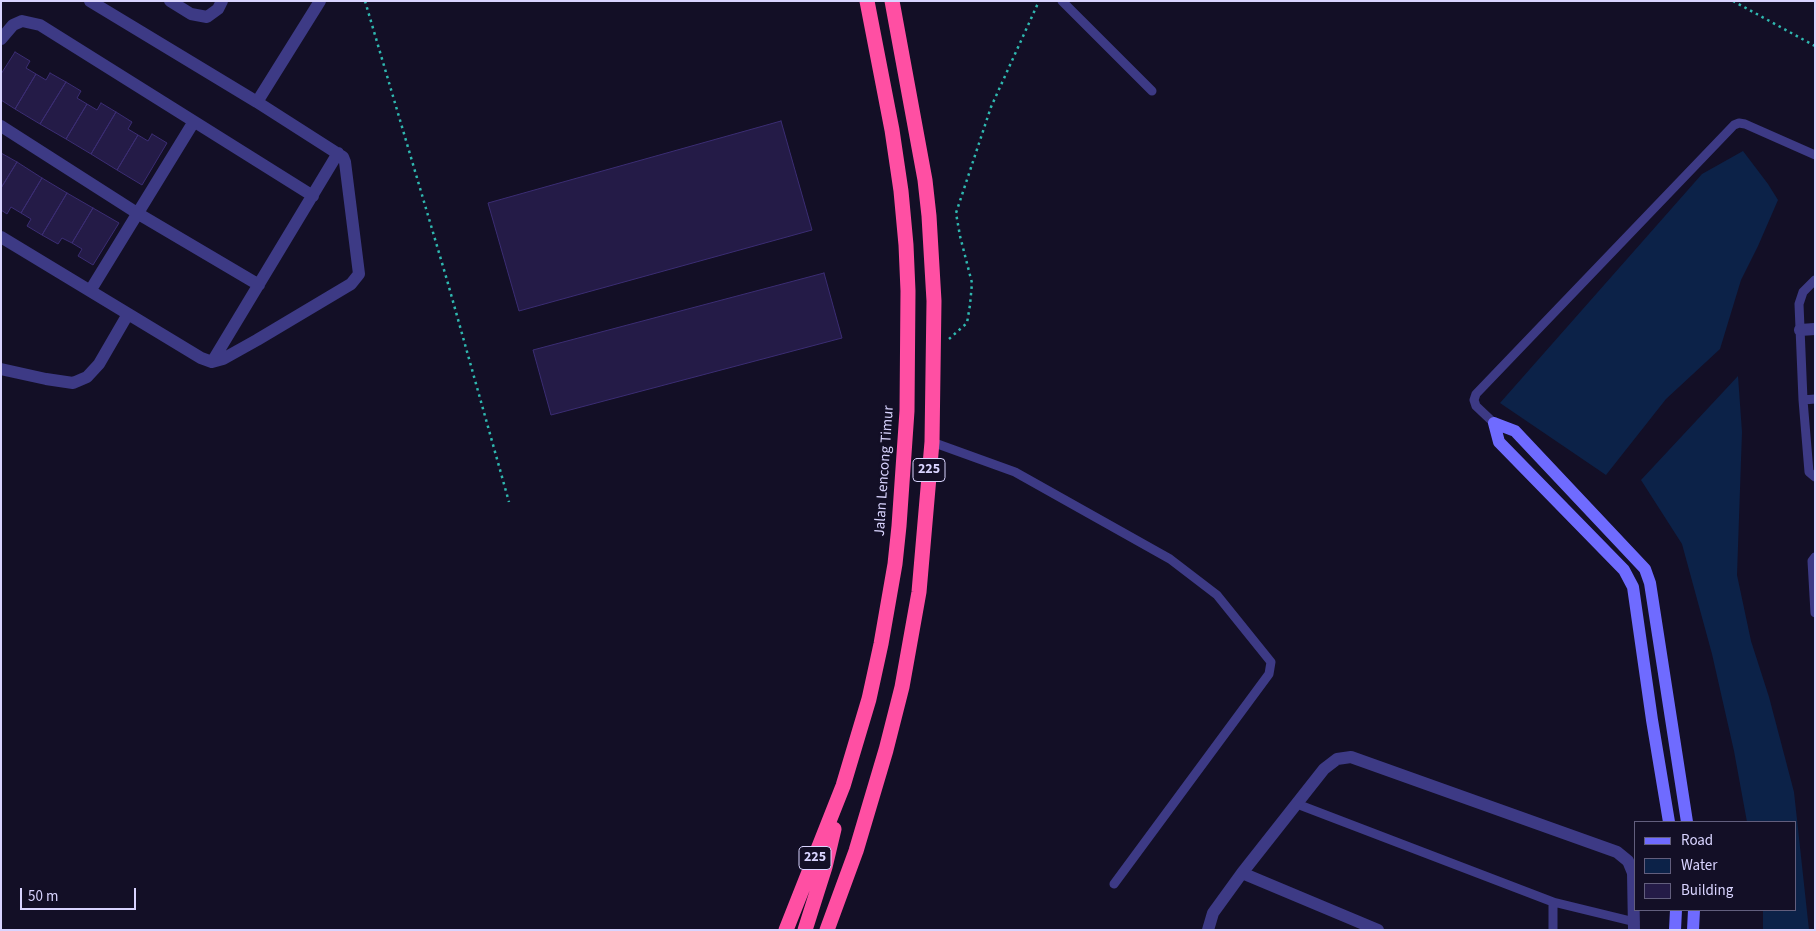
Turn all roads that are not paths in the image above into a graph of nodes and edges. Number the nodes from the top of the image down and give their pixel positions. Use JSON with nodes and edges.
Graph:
{"nodes":[{"id":1,"x":90,"y":1,"type":"edge"},
{"id":2,"x":170,"y":1,"type":"edge"},
{"id":3,"x":222,"y":1,"type":"edge"},
{"id":4,"x":320,"y":1,"type":"edge"},
{"id":5,"x":867,"y":1,"type":"edge"},
{"id":6,"x":892,"y":1,"type":"edge"},
{"id":7,"x":1062,"y":1,"type":"edge"},
{"id":8,"x":1,"y":40,"type":"edge"},
{"id":9,"x":1152,"y":91,"type":"dead end"},
{"id":10,"x":257,"y":102,"type":"junction"},
{"id":11,"x":193,"y":123,"type":"junction"},
{"id":12,"x":1,"y":126,"type":"edge"},
{"id":13,"x":338,"y":153,"type":"junction"},
{"id":14,"x":1815,"y":155,"type":"edge"},
{"id":15,"x":313,"y":196,"type":"junction"},
{"id":16,"x":137,"y":213,"type":"junction"},
{"id":17,"x":1,"y":238,"type":"edge"},
{"id":18,"x":1815,"y":280,"type":"edge"},
{"id":19,"x":259,"y":285,"type":"junction"},
{"id":20,"x":90,"y":291,"type":"junction"},
{"id":21,"x":128,"y":314,"type":"junction"},
{"id":22,"x":1815,"y":329,"type":"edge"},
{"id":23,"x":1800,"y":330,"type":"junction"},
{"id":24,"x":212,"y":362,"type":"junction"},
{"id":25,"x":1,"y":369,"type":"edge"},
{"id":26,"x":1815,"y":399,"type":"edge"},
{"id":27,"x":1803,"y":400,"type":"junction"},
{"id":28,"x":1494,"y":423,"type":"junction"},
{"id":29,"x":932,"y":442,"type":"junction"},
{"id":30,"x":1815,"y":476,"type":"edge"},
{"id":31,"x":1815,"y":557,"type":"edge"},
{"id":32,"x":1815,"y":614,"type":"edge"},
{"id":33,"x":843,"y":786,"type":"junction"},
{"id":34,"x":1297,"y":804,"type":"junction"},
{"id":35,"x":1669,"y":821,"type":"edge"},
{"id":36,"x":1687,"y":821,"type":"edge"},
{"id":37,"x":1242,"y":874,"type":"junction"},
{"id":38,"x":1114,"y":884,"type":"dead end"},
{"id":39,"x":1553,"y":902,"type":"junction"},
{"id":40,"x":1676,"y":911,"type":"edge"},
{"id":41,"x":1694,"y":911,"type":"edge"},
{"id":42,"x":1634,"y":926,"type":"edge"},
{"id":43,"x":786,"y":930,"type":"edge"},
{"id":44,"x":805,"y":930,"type":"edge"},
{"id":45,"x":827,"y":930,"type":"edge"},
{"id":46,"x":1208,"y":930,"type":"edge"},
{"id":47,"x":1378,"y":930,"type":"edge"},
{"id":48,"x":1552,"y":930,"type":"edge"},
{"id":49,"x":1675,"y":930,"type":"edge"},
{"id":50,"x":1693,"y":930,"type":"edge"}],
"edges":[{"from":1,"to":10,"type":"street"},
{"from":2,"to":3,"type":"street"},
{"from":4,"to":10,"type":"street"},
{"from":5,"to":33,"type":"highway","name":"Jalan Lencong Timur","number":"225"},
{"from":6,"to":29,"type":"highway","number":"225"},
{"from":7,"to":9,"type":"lane"},
{"from":8,"to":11,"type":"street"},
{"from":10,"to":13,"type":"street"},
{"from":11,"to":15,"type":"street"},
{"from":11,"to":16,"type":"street"},
{"from":12,"to":16,"type":"street"},
{"from":13,"to":15,"type":"street"},
{"from":13,"to":24,"type":"street"},
{"from":14,"to":28,"type":"lane"},
{"from":15,"to":19,"type":"street"},
{"from":16,"to":19,"type":"street"},
{"from":16,"to":20,"type":"street"},
{"from":17,"to":20,"type":"street"},
{"from":18,"to":23,"type":"lane"},
{"from":19,"to":24,"type":"street"},
{"from":20,"to":21,"type":"street"},
{"from":21,"to":24,"type":"street"},
{"from":21,"to":25,"type":"street"},
{"from":22,"to":23,"type":"street"},
{"from":23,"to":27,"type":"lane"},
{"from":26,"to":27,"type":"lane"},
{"from":27,"to":30,"type":"lane"},
{"from":28,"to":35,"type":"street"},
{"from":28,"to":36,"type":"street"},
{"from":29,"to":38,"type":"lane"},
{"from":29,"to":45,"type":"highway","number":"225"},
{"from":31,"to":32,"type":"lane"},
{"from":33,"to":43,"type":"highway","name":"Jalan Lencong Timur","number":"225"},
{"from":33,"to":44,"type":"highway","number":"225"},
{"from":34,"to":37,"type":"street"},
{"from":34,"to":39,"type":"lane"},
{"from":34,"to":42,"type":"street"},
{"from":37,"to":46,"type":"street"},
{"from":37,"to":47,"type":"street"},
{"from":39,"to":42,"type":"lane"},
{"from":39,"to":48,"type":"lane"},
{"from":40,"to":49,"type":"street"},
{"from":41,"to":50,"type":"street"}]}
